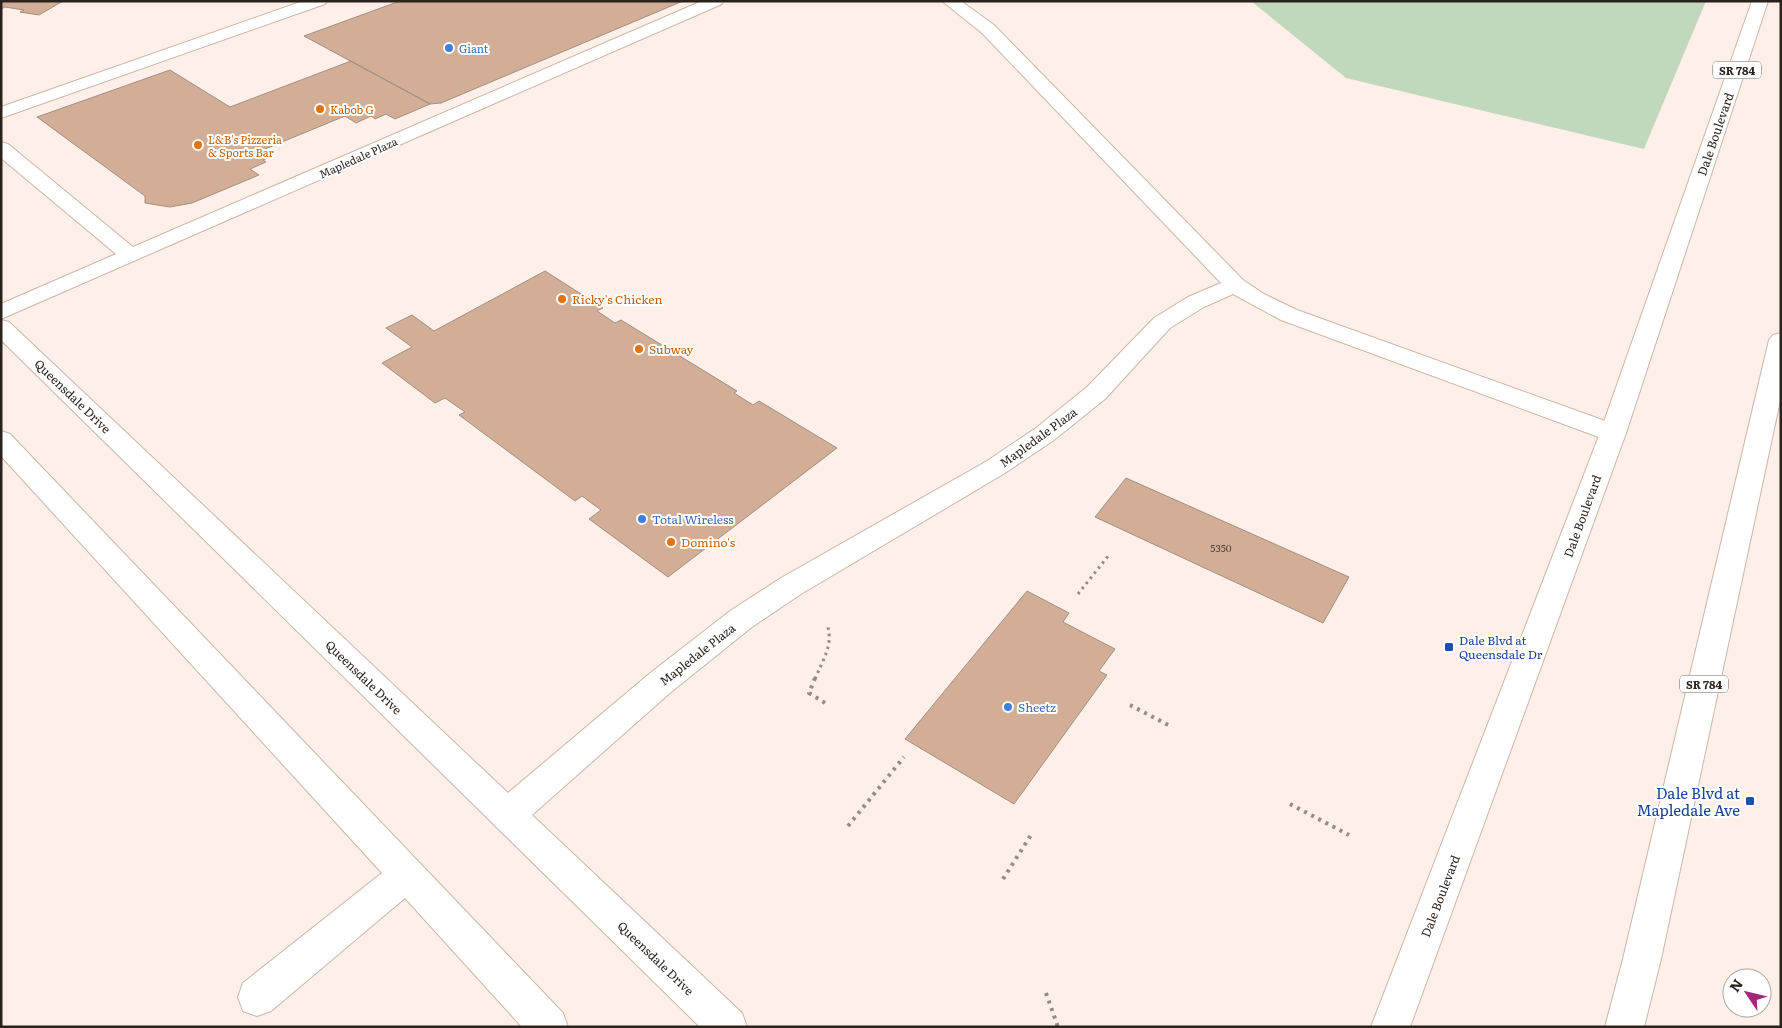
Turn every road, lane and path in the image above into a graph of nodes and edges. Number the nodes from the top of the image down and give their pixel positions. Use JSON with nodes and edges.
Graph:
{"nodes":[{"id":1,"x":319,"y":1,"type":"edge"},
{"id":2,"x":716,"y":1,"type":"edge"},
{"id":3,"x":950,"y":1,"type":"edge"},
{"id":4,"x":1760,"y":1,"type":"edge"},
{"id":5,"x":1,"y":113,"type":"edge"},
{"id":6,"x":1,"y":148,"type":"edge"},
{"id":7,"x":131,"y":256,"type":"junction"},
{"id":8,"x":1235,"y":285,"type":"junction"},
{"id":9,"x":1,"y":312,"type":"edge"},
{"id":10,"x":1,"y":326,"type":"edge"},
{"id":11,"x":1781,"y":340,"type":"edge"},
{"id":12,"x":1613,"y":433,"type":"junction"},
{"id":13,"x":1,"y":440,"type":"edge"},
{"id":14,"x":1109,"y":556,"type":"dead end"},
{"id":15,"x":1078,"y":594,"type":"dead end"},
{"id":16,"x":827,"y":624,"type":"dead end"},
{"id":17,"x":825,"y":703,"type":"dead end"},
{"id":18,"x":1130,"y":705,"type":"dead end"},
{"id":19,"x":1170,"y":726,"type":"dead end"},
{"id":20,"x":904,"y":758,"type":"dead end"},
{"id":21,"x":1290,"y":804,"type":"dead end"},
{"id":22,"x":507,"y":814,"type":"junction"},
{"id":23,"x":848,"y":826,"type":"dead end"},
{"id":24,"x":1030,"y":835,"type":"dead end"},
{"id":25,"x":1348,"y":835,"type":"dead end"},
{"id":26,"x":406,"y":875,"type":"junction"},
{"id":27,"x":1003,"y":879,"type":"dead end"},
{"id":28,"x":1046,"y":993,"type":"dead end"},
{"id":29,"x":257,"y":998,"type":"dead end"},
{"id":30,"x":549,"y":1027,"type":"edge"},
{"id":31,"x":728,"y":1027,"type":"edge"},
{"id":32,"x":1058,"y":1027,"type":"edge"},
{"id":33,"x":1390,"y":1027,"type":"edge"},
{"id":34,"x":1624,"y":1027,"type":"edge"}],
"edges":[{"from":1,"to":5,"type":"main road"},
{"from":2,"to":7,"type":"main road","name":"Mapledale Plaza"},
{"from":3,"to":8,"type":"main road"},
{"from":4,"to":12,"type":"main road","name":"Dale Boulevard","number":"SR 784"},
{"from":6,"to":7,"type":"main road"},
{"from":7,"to":9,"type":"main road","name":"Mapledale Plaza"},
{"from":8,"to":12,"type":"main road"},
{"from":8,"to":22,"type":"main road","name":"Mapledale Plaza"},
{"from":10,"to":22,"type":"main road","name":"Queensdale Drive"},
{"from":11,"to":34,"type":"main road","number":"SR 784"},
{"from":12,"to":33,"type":"main road","name":"Dale Boulevard","number":"SR 784"},
{"from":13,"to":26,"type":"main road"},
{"from":14,"to":15,"type":"path"},
{"from":16,"to":17,"type":"path"},
{"from":18,"to":19,"type":"path"},
{"from":20,"to":23,"type":"path"},
{"from":21,"to":25,"type":"path"},
{"from":22,"to":31,"type":"main road","name":"Queensdale Drive"},
{"from":24,"to":27,"type":"path"},
{"from":26,"to":29,"type":"main road"},
{"from":26,"to":30,"type":"main road"},
{"from":28,"to":32,"type":"path"}]}
